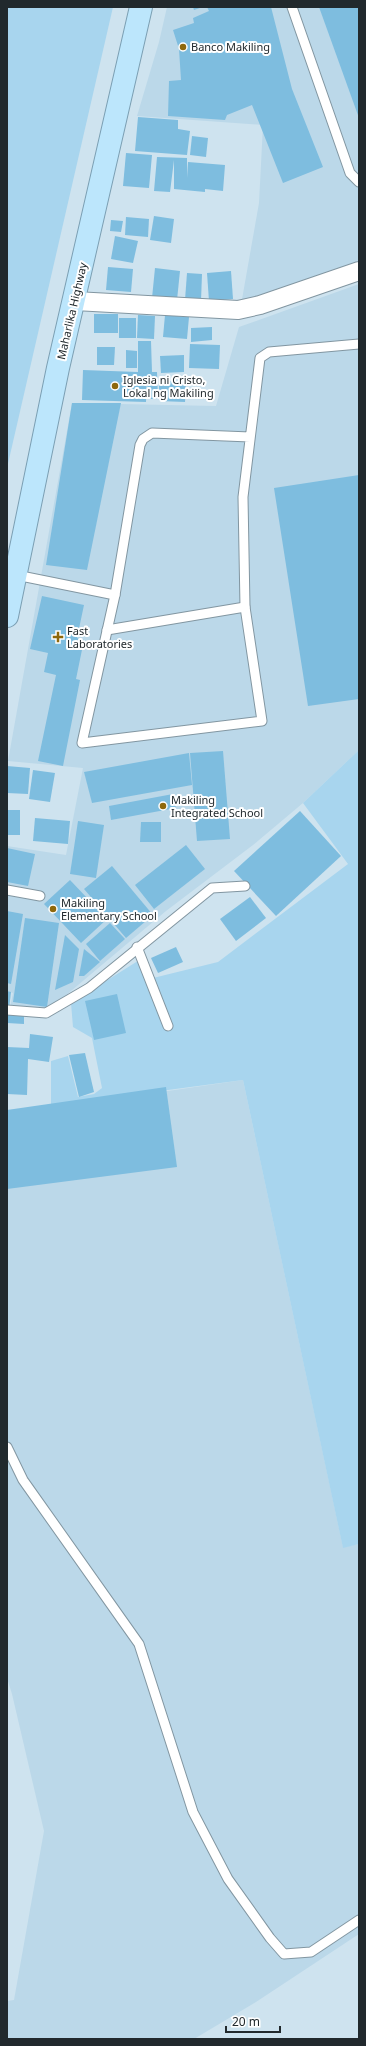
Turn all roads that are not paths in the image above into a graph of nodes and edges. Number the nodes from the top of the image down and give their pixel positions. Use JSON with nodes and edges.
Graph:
{"nodes":[{"id":1,"x":141,"y":7,"type":"edge"},
{"id":2,"x":292,"y":7,"type":"edge"},
{"id":3,"x":359,"y":182,"type":"edge"},
{"id":4,"x":359,"y":271,"type":"edge"},
{"id":5,"x":75,"y":301,"type":"junction"},
{"id":6,"x":359,"y":344,"type":"edge"},
{"id":7,"x":250,"y":437,"type":"junction"},
{"id":8,"x":16,"y":575,"type":"junction"},
{"id":9,"x":115,"y":595,"type":"junction"},
{"id":10,"x":245,"y":608,"type":"junction"},
{"id":11,"x":7,"y":616,"type":"edge"},
{"id":12,"x":108,"y":630,"type":"junction"},
{"id":13,"x":245,"y":886,"type":"dead end"},
{"id":14,"x":7,"y":890,"type":"edge"},
{"id":15,"x":40,"y":896,"type":"dead end"},
{"id":16,"x":137,"y":947,"type":"junction"},
{"id":17,"x":7,"y":1010,"type":"edge"},
{"id":18,"x":168,"y":1026,"type":"dead end"},
{"id":19,"x":7,"y":1448,"type":"edge"},
{"id":20,"x":359,"y":1920,"type":"edge"}],
"edges":[{"from":1,"to":5,"type":"highway","name":"Maharlika Highway"},
{"from":2,"to":3,"type":"lane"},
{"from":4,"to":5,"type":"street"},
{"from":5,"to":8,"type":"highway","name":"Maharlika Highway"},
{"from":6,"to":7,"type":"lane"},
{"from":7,"to":9,"type":"lane"},
{"from":7,"to":10,"type":"lane"},
{"from":8,"to":9,"type":"lane"},
{"from":8,"to":11,"type":"highway","name":"Maharlika Highway"},
{"from":9,"to":12,"type":"lane"},
{"from":10,"to":12,"type":"lane"},
{"from":10,"to":12,"type":"lane"},
{"from":13,"to":16,"type":"lane"},
{"from":14,"to":15,"type":"lane"},
{"from":16,"to":17,"type":"lane"},
{"from":16,"to":18,"type":"lane"},
{"from":19,"to":20,"type":"lane"}]}
